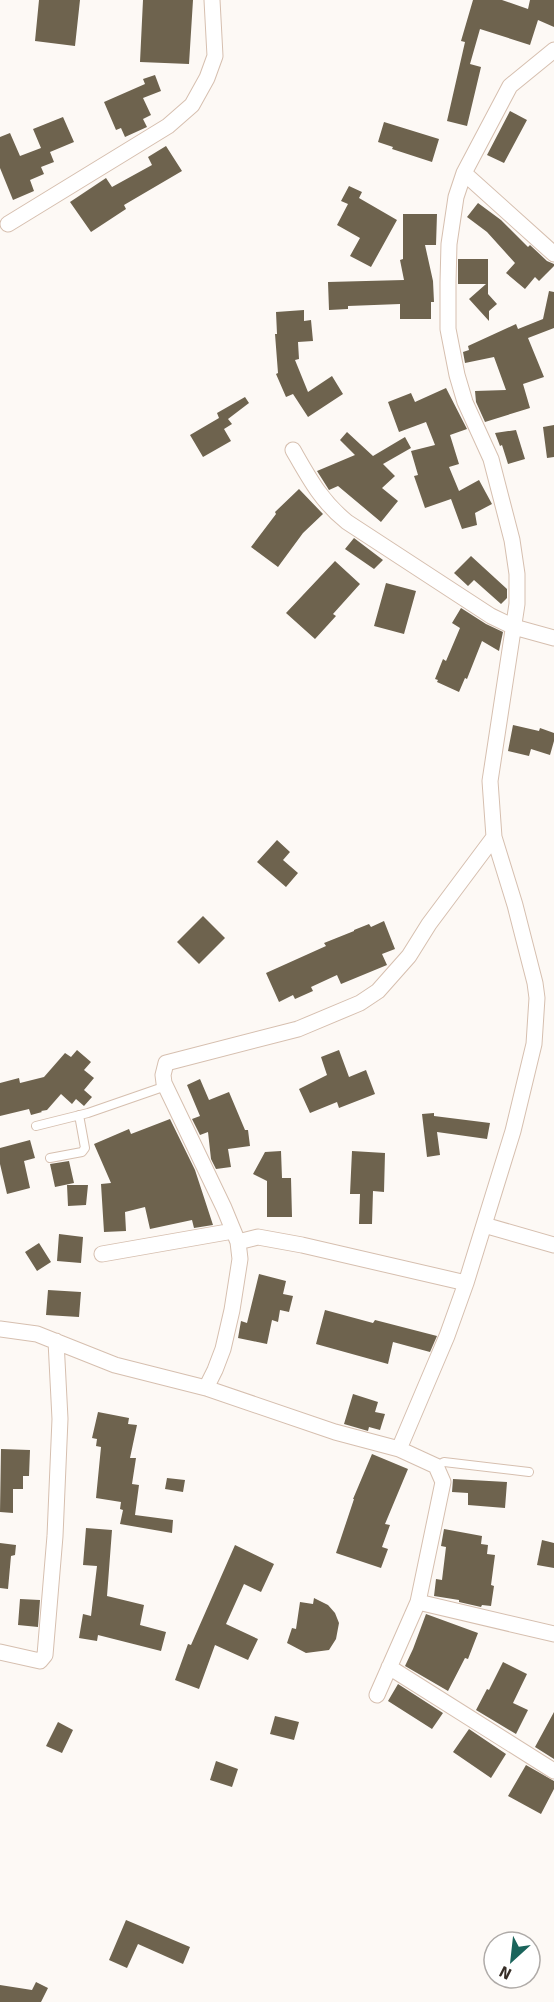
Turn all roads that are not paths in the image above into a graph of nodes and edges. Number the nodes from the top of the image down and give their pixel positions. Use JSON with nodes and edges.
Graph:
{"nodes":[{"id":1,"x":212,"y":0,"type":"edge"},
{"id":2,"x":554,"y":50,"type":"edge"},
{"id":3,"x":464,"y":173,"type":"junction"},
{"id":4,"x":8,"y":224,"type":"dead end"},
{"id":5,"x":554,"y":254,"type":"edge"},
{"id":6,"x":293,"y":450,"type":"dead end"},
{"id":7,"x":514,"y":627,"type":"junction"},
{"id":8,"x":554,"y":638,"type":"edge"},
{"id":9,"x":494,"y":837,"type":"junction"},
{"id":10,"x":166,"y":1086,"type":"junction"},
{"id":11,"x":79,"y":1115,"type":"junction"},
{"id":12,"x":36,"y":1126,"type":"dead end"},
{"id":13,"x":50,"y":1158,"type":"dead end"},
{"id":14,"x":484,"y":1225,"type":"junction"},
{"id":15,"x":236,"y":1236,"type":"junction"},
{"id":16,"x":554,"y":1245,"type":"edge"},
{"id":17,"x":102,"y":1254,"type":"dead end"},
{"id":18,"x":466,"y":1282,"type":"junction"},
{"id":19,"x":0,"y":1329,"type":"edge"},
{"id":20,"x":56,"y":1341,"type":"junction"},
{"id":21,"x":206,"y":1388,"type":"junction"},
{"id":22,"x":399,"y":1449,"type":"junction"},
{"id":23,"x":436,"y":1466,"type":"junction"},
{"id":24,"x":529,"y":1472,"type":"dead end"},
{"id":25,"x":418,"y":1602,"type":"junction"},
{"id":26,"x":554,"y":1634,"type":"edge"},
{"id":27,"x":0,"y":1652,"type":"edge"},
{"id":28,"x":389,"y":1667,"type":"junction"},
{"id":29,"x":377,"y":1695,"type":"dead end"},
{"id":30,"x":554,"y":1771,"type":"edge"}],
"edges":[{"from":1,"to":4,"type":"street"},
{"from":2,"to":3,"type":"street"},
{"from":3,"to":5,"type":"street"},
{"from":3,"to":7,"type":"street"},
{"from":6,"to":7,"type":"street"},
{"from":7,"to":8,"type":"street"},
{"from":7,"to":9,"type":"street"},
{"from":9,"to":10,"type":"street"},
{"from":9,"to":14,"type":"street"},
{"from":10,"to":11,"type":"lane"},
{"from":10,"to":15,"type":"street"},
{"from":11,"to":12,"type":"lane"},
{"from":11,"to":13,"type":"lane"},
{"from":14,"to":16,"type":"street"},
{"from":14,"to":18,"type":"street"},
{"from":15,"to":17,"type":"street"},
{"from":15,"to":18,"type":"street"},
{"from":15,"to":21,"type":"street"},
{"from":18,"to":22,"type":"street"},
{"from":19,"to":20,"type":"street"},
{"from":20,"to":21,"type":"street"},
{"from":20,"to":27,"type":"street"},
{"from":21,"to":22,"type":"street"},
{"from":22,"to":23,"type":"street"},
{"from":23,"to":24,"type":"lane"},
{"from":23,"to":25,"type":"street"},
{"from":25,"to":26,"type":"street"},
{"from":25,"to":28,"type":"street"},
{"from":28,"to":29,"type":"street"},
{"from":28,"to":30,"type":"street"}]}
